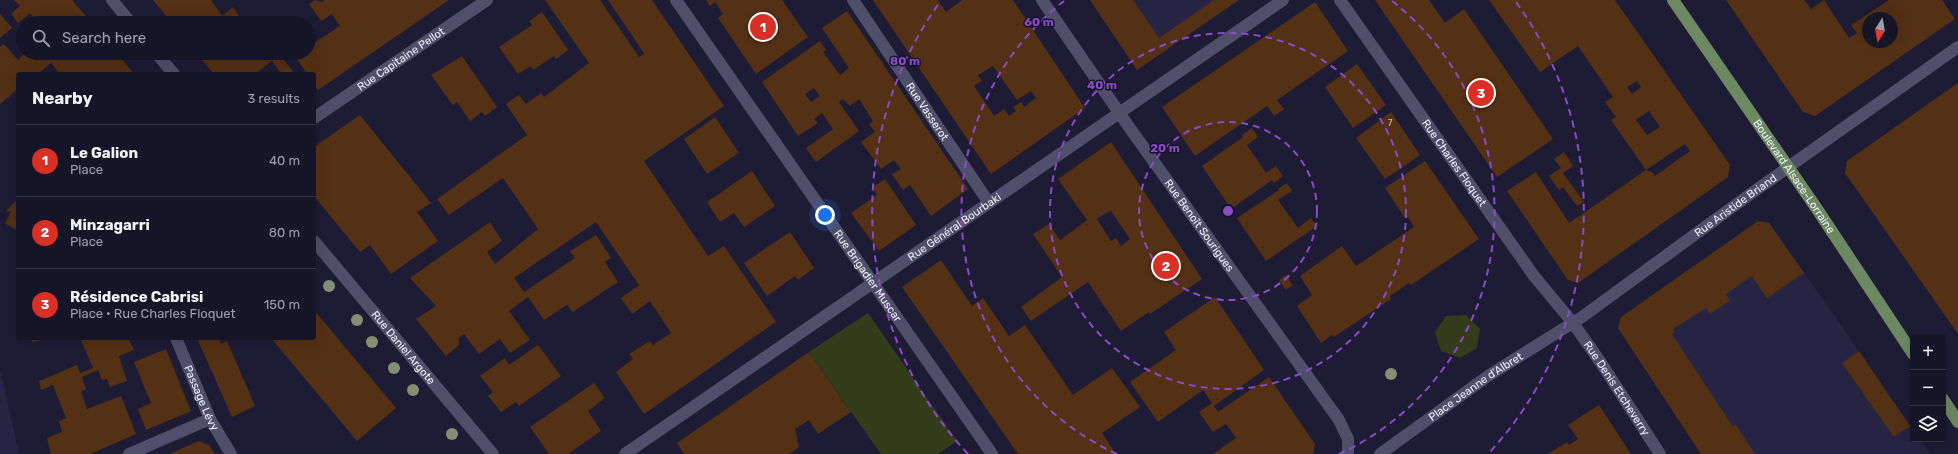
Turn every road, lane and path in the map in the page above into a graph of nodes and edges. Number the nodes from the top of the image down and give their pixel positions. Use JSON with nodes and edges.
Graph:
{"nodes":[{"id":1,"x":112,"y":0,"type":"edge"},
{"id":2,"x":488,"y":0,"type":"edge"},
{"id":3,"x":676,"y":0,"type":"edge"},
{"id":4,"x":853,"y":0,"type":"edge"},
{"id":5,"x":1042,"y":0,"type":"edge"},
{"id":6,"x":1283,"y":0,"type":"edge"},
{"id":7,"x":1340,"y":0,"type":"edge"},
{"id":8,"x":1673,"y":0,"type":"edge"},
{"id":9,"x":125,"y":16,"type":"edge"},
{"id":10,"x":1958,"y":47,"type":"edge"},
{"id":11,"x":162,"y":60,"type":"edge"},
{"id":12,"x":172,"y":72,"type":"edge"},
{"id":13,"x":1120,"y":113,"type":"junction"},
{"id":14,"x":316,"y":117,"type":"edge"},
{"id":15,"x":1789,"y":168,"type":"junction"},
{"id":16,"x":989,"y":203,"type":"junction"},
{"id":17,"x":316,"y":243,"type":"edge"},
{"id":18,"x":873,"y":283,"type":"junction"},
{"id":19,"x":1573,"y":323,"type":"junction"},
{"id":20,"x":177,"y":340,"type":"edge"},
{"id":21,"x":1910,"y":350,"type":"edge"},
{"id":22,"x":1946,"y":404,"type":"edge"},
{"id":23,"x":210,"y":419,"type":"junction"},
{"id":24,"x":1958,"y":422,"type":"edge"},
{"id":25,"x":129,"y":454,"type":"edge"},
{"id":26,"x":231,"y":454,"type":"edge"},
{"id":27,"x":492,"y":454,"type":"edge"},
{"id":28,"x":625,"y":454,"type":"edge"},
{"id":29,"x":992,"y":454,"type":"edge"},
{"id":30,"x":1348,"y":454,"type":"edge"},
{"id":31,"x":1380,"y":454,"type":"edge"},
{"id":32,"x":1660,"y":454,"type":"edge"}],
"edges":[{"from":1,"to":9,"type":"street"},
{"from":2,"to":14,"type":"street","name":"Rue Capitaine Pellot"},
{"from":3,"to":18,"type":"street","name":"Rue Brigadier Muscar"},
{"from":4,"to":16,"type":"street","name":"Rue Vasserot"},
{"from":5,"to":13,"type":"street","name":"Rue Benoît Sourigues"},
{"from":6,"to":13,"type":"street","name":"Rue Général Bourbaki"},
{"from":7,"to":19,"type":"street","name":"Rue Charles Floquet"},
{"from":8,"to":15,"type":"main road","name":"Boulevard Alsace-Lorraine"},
{"from":10,"to":15,"type":"street","name":"Rue Aristide Briand"},
{"from":11,"to":12,"type":"street"},
{"from":13,"to":16,"type":"street","name":"Rue Général Bourbaki"},
{"from":13,"to":30,"type":"street","name":"Rue Benoît Sourigues"},
{"from":15,"to":19,"type":"street","name":"Rue Aristide Briand"},
{"from":15,"to":21,"type":"main road","name":"Boulevard Alsace-Lorraine"},
{"from":16,"to":18,"type":"street","name":"Rue Général Bourbaki"},
{"from":17,"to":27,"type":"street","name":"Rue Daniel Argote"},
{"from":18,"to":28,"type":"street","name":"Rue Général Bourbaki"},
{"from":18,"to":29,"type":"street","name":"Rue Brigadier Muscar"},
{"from":19,"to":31,"type":"street","name":"Place Jeanne d'Albret"},
{"from":19,"to":32,"type":"street","name":"Rue Denis Etcheverry"},
{"from":20,"to":23,"type":"street","name":"Passage Lévy"},
{"from":22,"to":24,"type":"main road"},
{"from":23,"to":25,"type":"street"},
{"from":23,"to":26,"type":"street","name":"Passage Lévy"}]}
